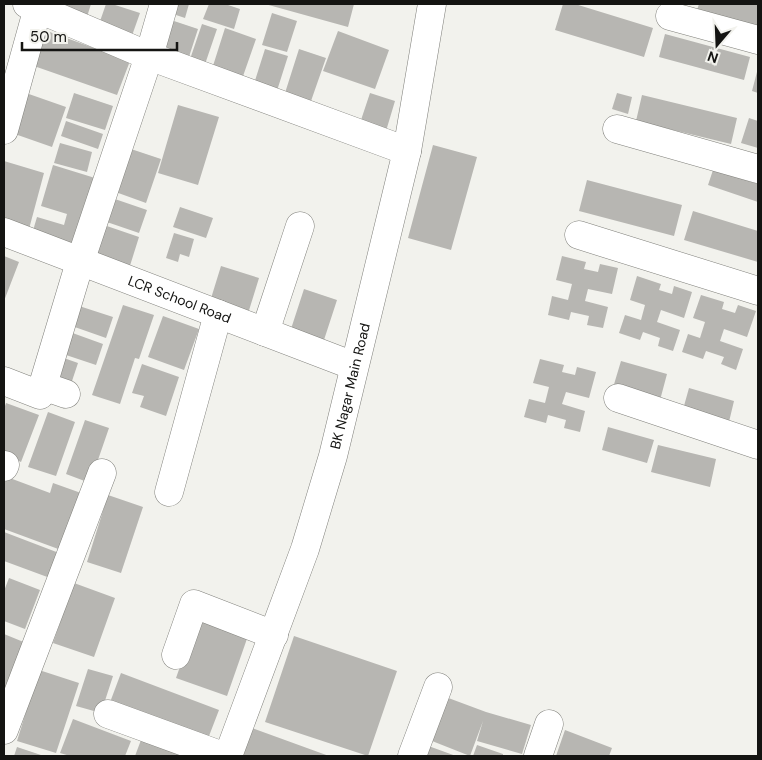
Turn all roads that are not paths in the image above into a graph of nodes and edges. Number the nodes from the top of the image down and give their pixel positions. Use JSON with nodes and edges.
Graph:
{"nodes":[{"id":1,"x":164,"y":4,"type":"edge"},
{"id":2,"x":432,"y":4,"type":"edge"},
{"id":3,"x":35,"y":5,"type":"edge"},
{"id":4,"x":670,"y":16,"type":"dead end"},
{"id":5,"x":758,"y":40,"type":"edge"},
{"id":6,"x":148,"y":56,"type":"junction"},
{"id":7,"x":4,"y":129,"type":"edge"},
{"id":8,"x":617,"y":129,"type":"dead end"},
{"id":9,"x":407,"y":151,"type":"junction"},
{"id":10,"x":758,"y":169,"type":"edge"},
{"id":11,"x":300,"y":226,"type":"dead end"},
{"id":12,"x":4,"y":232,"type":"edge"},
{"id":13,"x":579,"y":235,"type":"dead end"},
{"id":14,"x":80,"y":262,"type":"junction"},
{"id":15,"x":758,"y":291,"type":"edge"},
{"id":16,"x":218,"y":314,"type":"junction"},
{"id":17,"x":265,"y":332,"type":"junction"},
{"id":18,"x":354,"y":366,"type":"junction"},
{"id":19,"x":4,"y":381,"type":"edge"},
{"id":20,"x":618,"y":398,"type":"dead end"},
{"id":21,"x":758,"y":445,"type":"edge"},
{"id":22,"x":102,"y":473,"type":"dead end"},
{"id":23,"x":169,"y":492,"type":"dead end"},
{"id":24,"x":274,"y":635,"type":"junction"},
{"id":25,"x":176,"y":655,"type":"dead end"},
{"id":26,"x":438,"y":687,"type":"dead end"},
{"id":27,"x":108,"y":714,"type":"dead end"},
{"id":28,"x":550,"y":724,"type":"dead end"},
{"id":29,"x":4,"y":730,"type":"edge"},
{"id":30,"x":223,"y":756,"type":"edge"},
{"id":31,"x":228,"y":756,"type":"edge"},
{"id":32,"x":412,"y":756,"type":"edge"},
{"id":33,"x":538,"y":756,"type":"edge"}],
"edges":[{"from":1,"to":6,"type":"street"},
{"from":2,"to":9,"type":"street","name":"BK Nagar Main Road"},
{"from":3,"to":6,"type":"street"},
{"from":3,"to":7,"type":"street"},
{"from":4,"to":5,"type":"street"},
{"from":6,"to":9,"type":"street"},
{"from":6,"to":14,"type":"street"},
{"from":8,"to":10,"type":"street"},
{"from":9,"to":18,"type":"street","name":"BK Nagar Main Road"},
{"from":11,"to":17,"type":"street"},
{"from":12,"to":14,"type":"street","name":"LCR School Road"},
{"from":13,"to":15,"type":"street"},
{"from":14,"to":16,"type":"street","name":"LCR School Road"},
{"from":14,"to":19,"type":"street"},
{"from":16,"to":17,"type":"street","name":"LCR School Road"},
{"from":16,"to":23,"type":"street"},
{"from":17,"to":18,"type":"street","name":"LCR School Road"},
{"from":18,"to":24,"type":"street","name":"BK Nagar Main Road"},
{"from":20,"to":21,"type":"street"},
{"from":22,"to":29,"type":"street"},
{"from":24,"to":25,"type":"street"},
{"from":24,"to":31,"type":"street","name":"BK Nagar Main Road"},
{"from":26,"to":32,"type":"street"},
{"from":27,"to":30,"type":"street"},
{"from":28,"to":33,"type":"street"}]}
